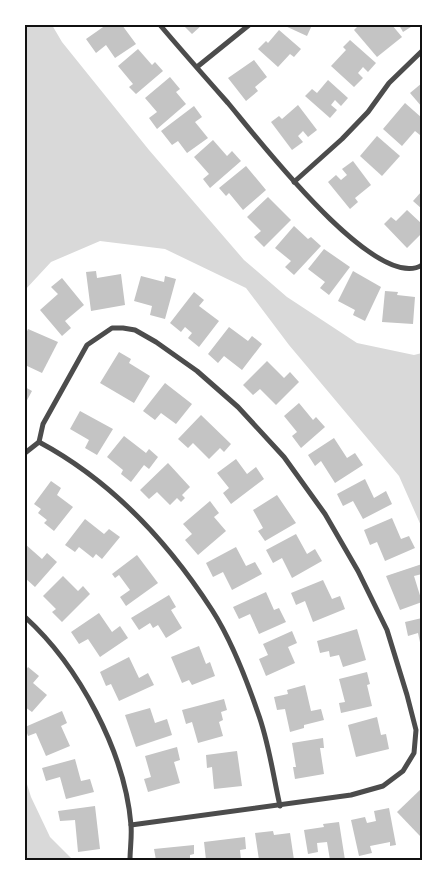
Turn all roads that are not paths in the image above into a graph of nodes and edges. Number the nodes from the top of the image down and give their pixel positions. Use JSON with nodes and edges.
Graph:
{"nodes":[{"id":1,"x":160,"y":25,"type":"edge"},
{"id":2,"x":249,"y":25,"type":"edge"},
{"id":3,"x":422,"y":51,"type":"edge"},
{"id":4,"x":197,"y":66,"type":"junction"},
{"id":5,"x":294,"y":182,"type":"junction"},
{"id":6,"x":422,"y":265,"type":"edge"},
{"id":7,"x":39,"y":442,"type":"junction"},
{"id":8,"x":25,"y":453,"type":"edge"},
{"id":9,"x":25,"y":617,"type":"edge"},
{"id":10,"x":280,"y":806,"type":"junction"},
{"id":11,"x":131,"y":825,"type":"junction"},
{"id":12,"x":130,"y":860,"type":"edge"}],
"edges":[{"from":1,"to":4,"type":"street"},
{"from":2,"to":4,"type":"street"},
{"from":3,"to":5,"type":"street"},
{"from":4,"to":5,"type":"street"},
{"from":5,"to":6,"type":"street"},
{"from":7,"to":8,"type":"street"},
{"from":7,"to":10,"type":"street"},
{"from":7,"to":10,"type":"street"},
{"from":9,"to":11,"type":"street"},
{"from":10,"to":11,"type":"street"},
{"from":11,"to":12,"type":"street"}]}
